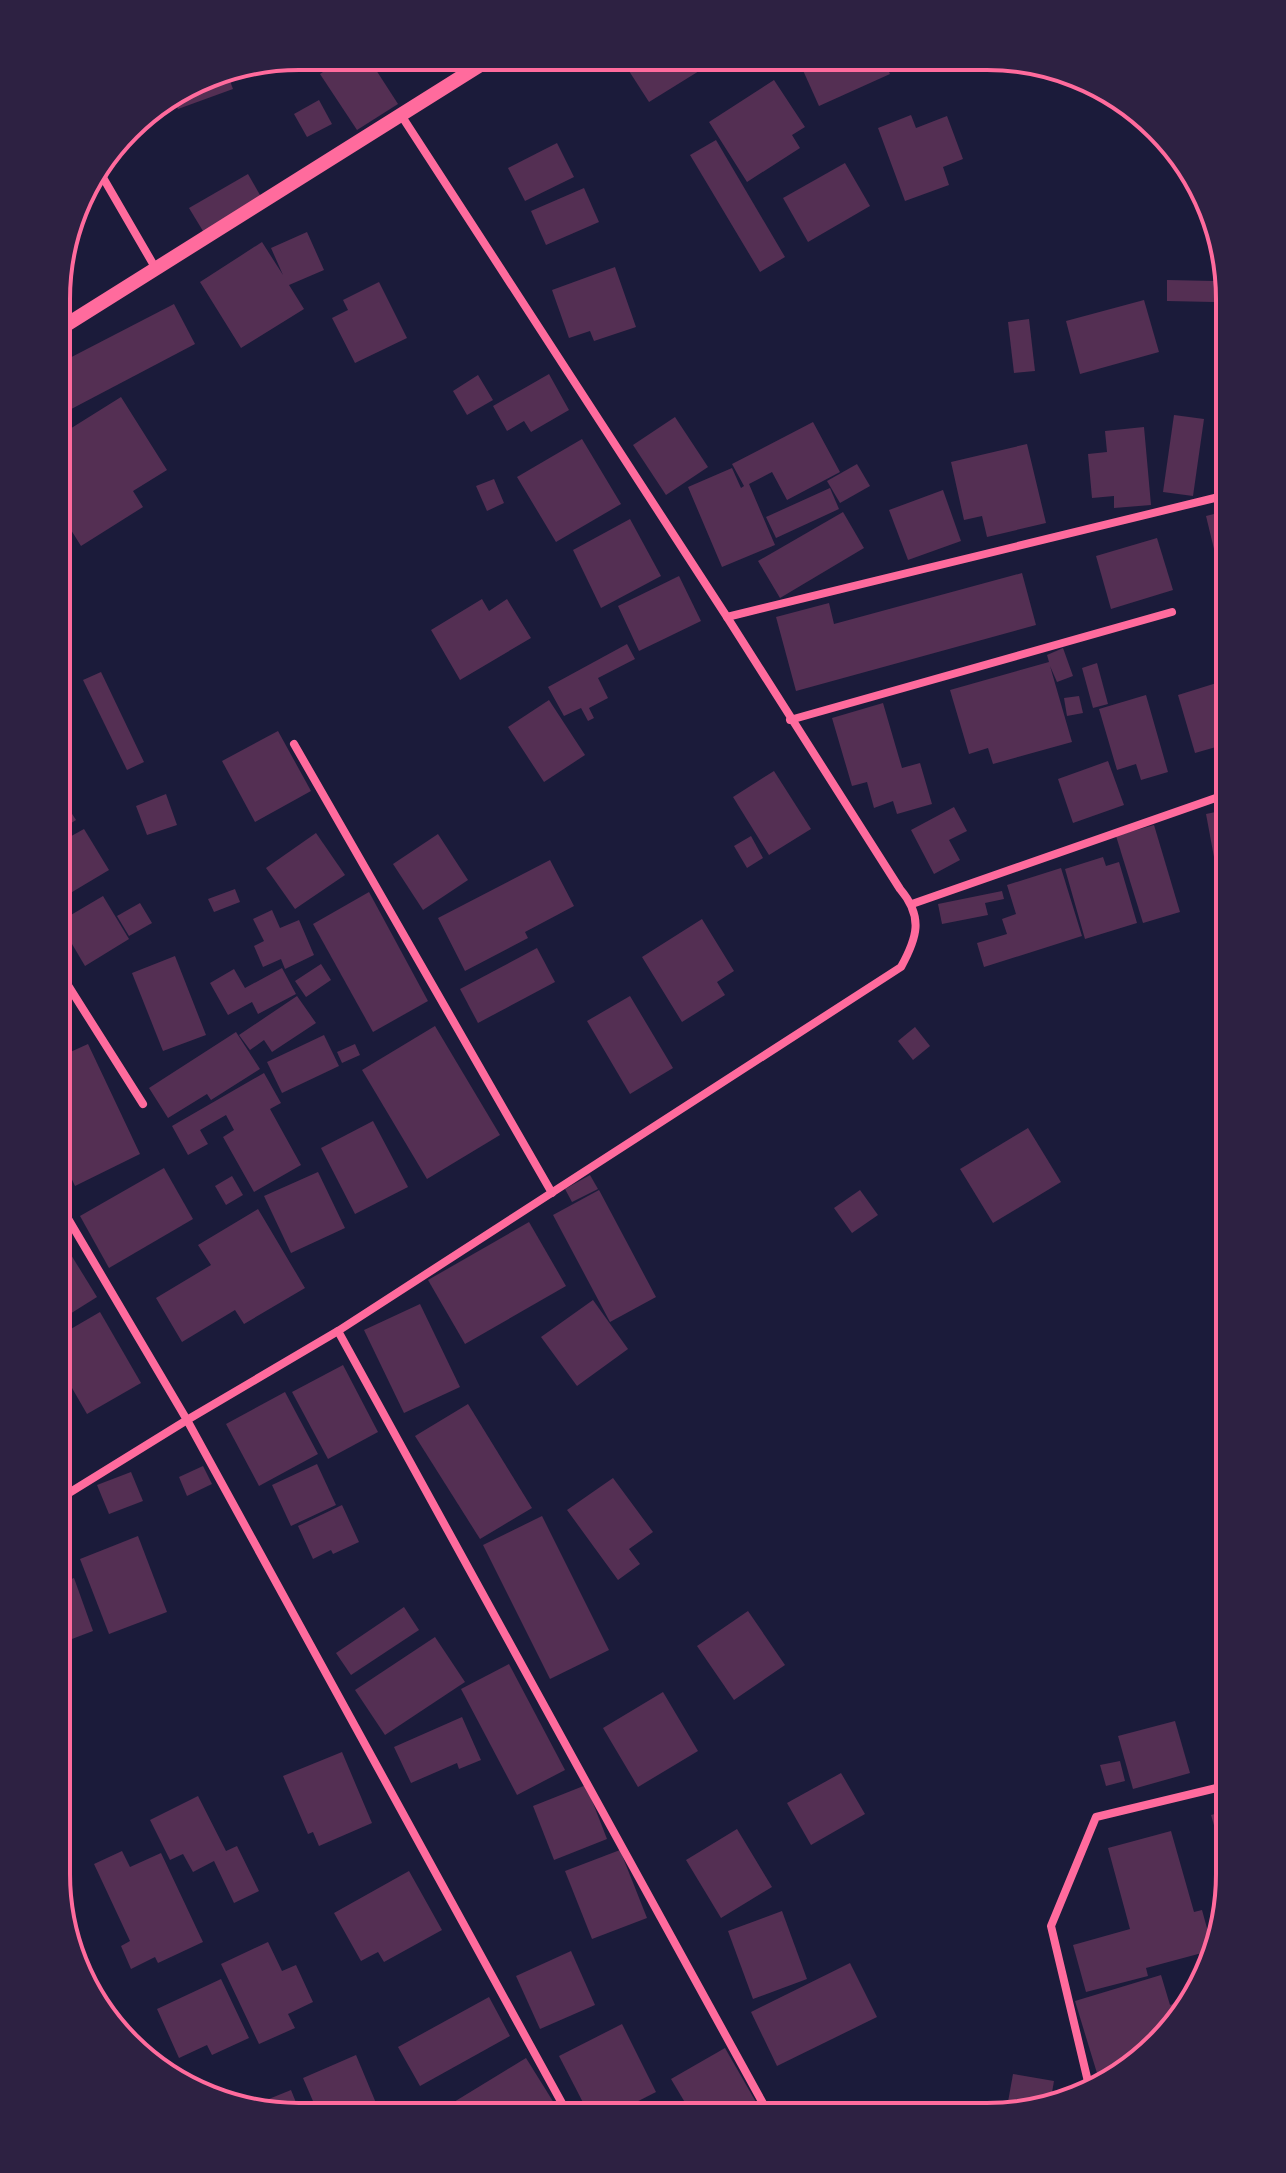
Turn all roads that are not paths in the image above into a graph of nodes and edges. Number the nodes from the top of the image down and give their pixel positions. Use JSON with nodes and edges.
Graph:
{"nodes":[{"id":1,"x":472,"y":70,"type":"edge"},
{"id":2,"x":401,"y":115,"type":"junction"},
{"id":3,"x":104,"y":180,"type":"edge"},
{"id":4,"x":156,"y":269,"type":"junction"},
{"id":5,"x":70,"y":323,"type":"edge"},
{"id":6,"x":1216,"y":498,"type":"edge"},
{"id":7,"x":1172,"y":612,"type":"dead end"},
{"id":8,"x":727,"y":617,"type":"junction"},
{"id":9,"x":790,"y":720,"type":"junction"},
{"id":10,"x":294,"y":744,"type":"dead end"},
{"id":11,"x":1216,"y":798,"type":"edge"},
{"id":12,"x":912,"y":904,"type":"junction"},
{"id":13,"x":70,"y":989,"type":"edge"},
{"id":14,"x":143,"y":1104,"type":"dead end"},
{"id":15,"x":552,"y":1193,"type":"junction"},
{"id":16,"x":70,"y":1222,"type":"edge"},
{"id":17,"x":338,"y":1331,"type":"junction"},
{"id":18,"x":187,"y":1420,"type":"junction"},
{"id":19,"x":70,"y":1492,"type":"edge"},
{"id":20,"x":1216,"y":1788,"type":"edge"},
{"id":21,"x":1087,"y":2079,"type":"edge"},
{"id":22,"x":562,"y":2103,"type":"edge"},
{"id":23,"x":763,"y":2103,"type":"edge"}],
"edges":[{"from":1,"to":2,"type":"street"},
{"from":2,"to":4,"type":"street"},
{"from":2,"to":8,"type":"street"},
{"from":3,"to":4,"type":"street"},
{"from":4,"to":5,"type":"street"},
{"from":6,"to":8,"type":"street"},
{"from":7,"to":9,"type":"street"},
{"from":8,"to":9,"type":"street"},
{"from":9,"to":12,"type":"street"},
{"from":10,"to":15,"type":"street"},
{"from":11,"to":12,"type":"street"},
{"from":12,"to":15,"type":"street"},
{"from":13,"to":14,"type":"street"},
{"from":15,"to":17,"type":"street"},
{"from":16,"to":18,"type":"street"},
{"from":17,"to":18,"type":"street"},
{"from":17,"to":23,"type":"street"},
{"from":18,"to":19,"type":"street"},
{"from":18,"to":22,"type":"street"},
{"from":20,"to":21,"type":"street"}]}
